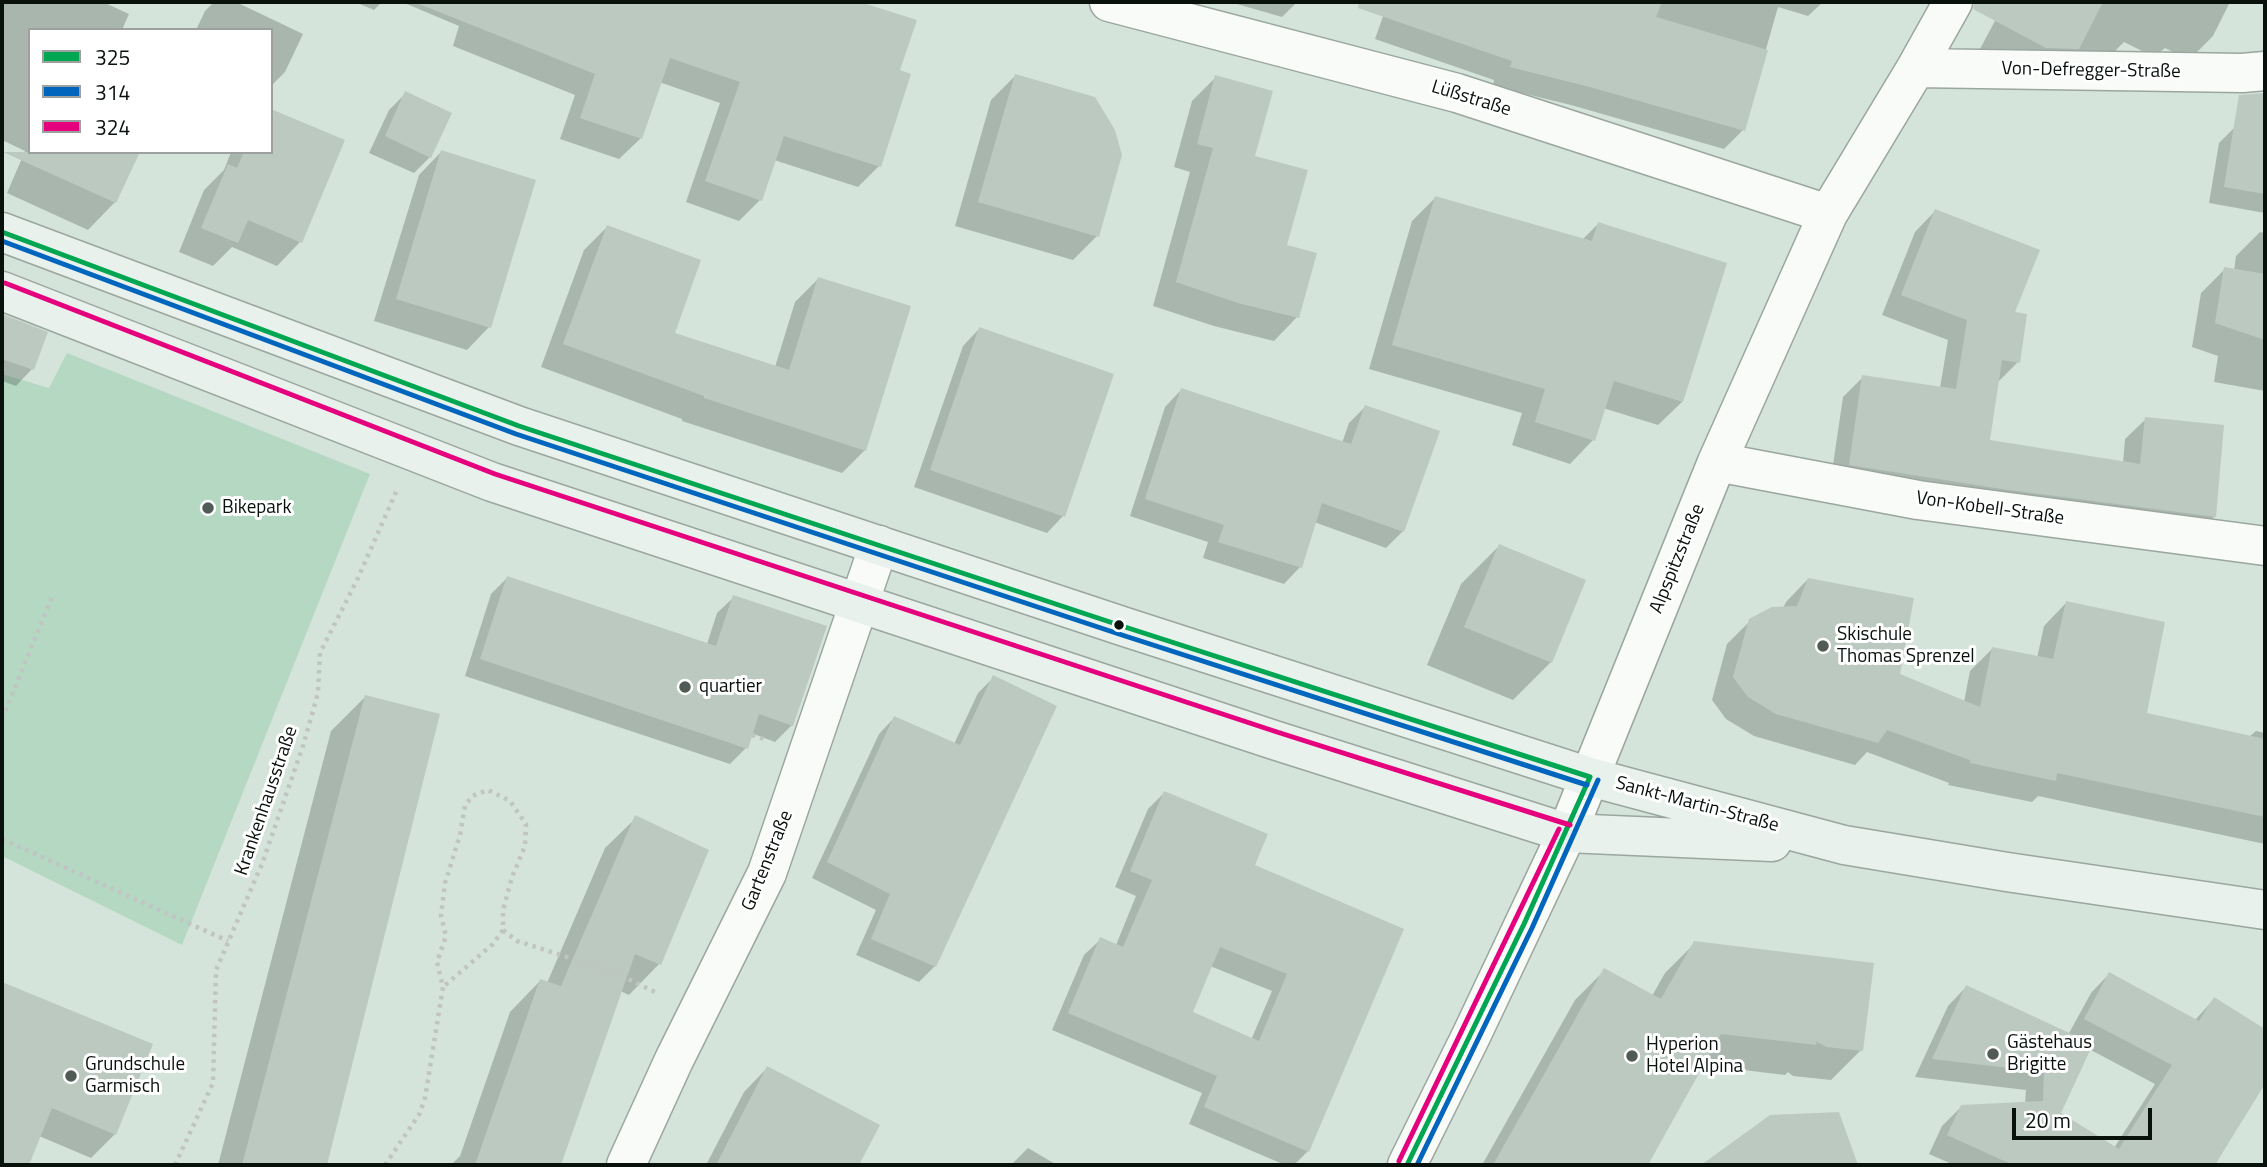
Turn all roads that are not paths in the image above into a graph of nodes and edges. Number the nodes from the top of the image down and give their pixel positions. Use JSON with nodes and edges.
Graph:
{"nodes":[{"id":1,"x":1109,"y":2,"type":"edge"},
{"id":2,"x":1953,"y":2,"type":"edge"},
{"id":3,"x":1916,"y":68,"type":"junction"},
{"id":4,"x":2265,"y":71,"type":"edge"},
{"id":5,"x":1828,"y":214,"type":"junction"},
{"id":6,"x":2,"y":232,"type":"edge"},
{"id":7,"x":2,"y":291,"type":"edge"},
{"id":8,"x":1717,"y":462,"type":"junction"},
{"id":9,"x":879,"y":545,"type":"junction"},
{"id":10,"x":2265,"y":546,"type":"edge"},
{"id":11,"x":859,"y":603,"type":"junction"},
{"id":12,"x":1590,"y":777,"type":"junction"},
{"id":13,"x":1567,"y":833,"type":"junction"},
{"id":14,"x":1844,"y":845,"type":"junction"},
{"id":15,"x":2265,"y":910,"type":"edge"},
{"id":16,"x":626,"y":1165,"type":"edge"},
{"id":17,"x":1407,"y":1165,"type":"edge"}],
"edges":[{"from":1,"to":5,"type":"street","name":"Lüßstraße"},
{"from":2,"to":3,"type":"street","name":"Alpspitzstraße"},
{"from":3,"to":4,"type":"street","name":"Von-Defregger-Straße"},
{"from":3,"to":5,"type":"street","name":"Alpspitzstraße"},
{"from":5,"to":8,"type":"street","name":"Alpspitzstraße"},
{"from":6,"to":9,"type":"main road","name":"Sankt-Martin-Straße"},
{"from":7,"to":11,"type":"main road","name":"Sankt-Martin-Straße"},
{"from":8,"to":10,"type":"street","name":"Von-Kobell-Straße"},
{"from":8,"to":12,"type":"street","name":"Alpspitzstraße"},
{"from":9,"to":11,"type":"street","name":"Gartenstraße"},
{"from":9,"to":12,"type":"main road","name":"Sankt-Martin-Straße"},
{"from":11,"to":13,"type":"main road","name":"Sankt-Martin-Straße"},
{"from":11,"to":16,"type":"street","name":"Gartenstraße"},
{"from":12,"to":13,"type":"street","name":"Alpspitzstraße"},
{"from":12,"to":14,"type":"main road","name":"Sankt-Martin-Straße"},
{"from":13,"to":14,"type":"main road","name":"Sankt-Martin-Straße"},
{"from":13,"to":17,"type":"street","name":"Alpspitzstraße"},
{"from":14,"to":15,"type":"main road","name":"Sankt-Martin-Straße"}]}
